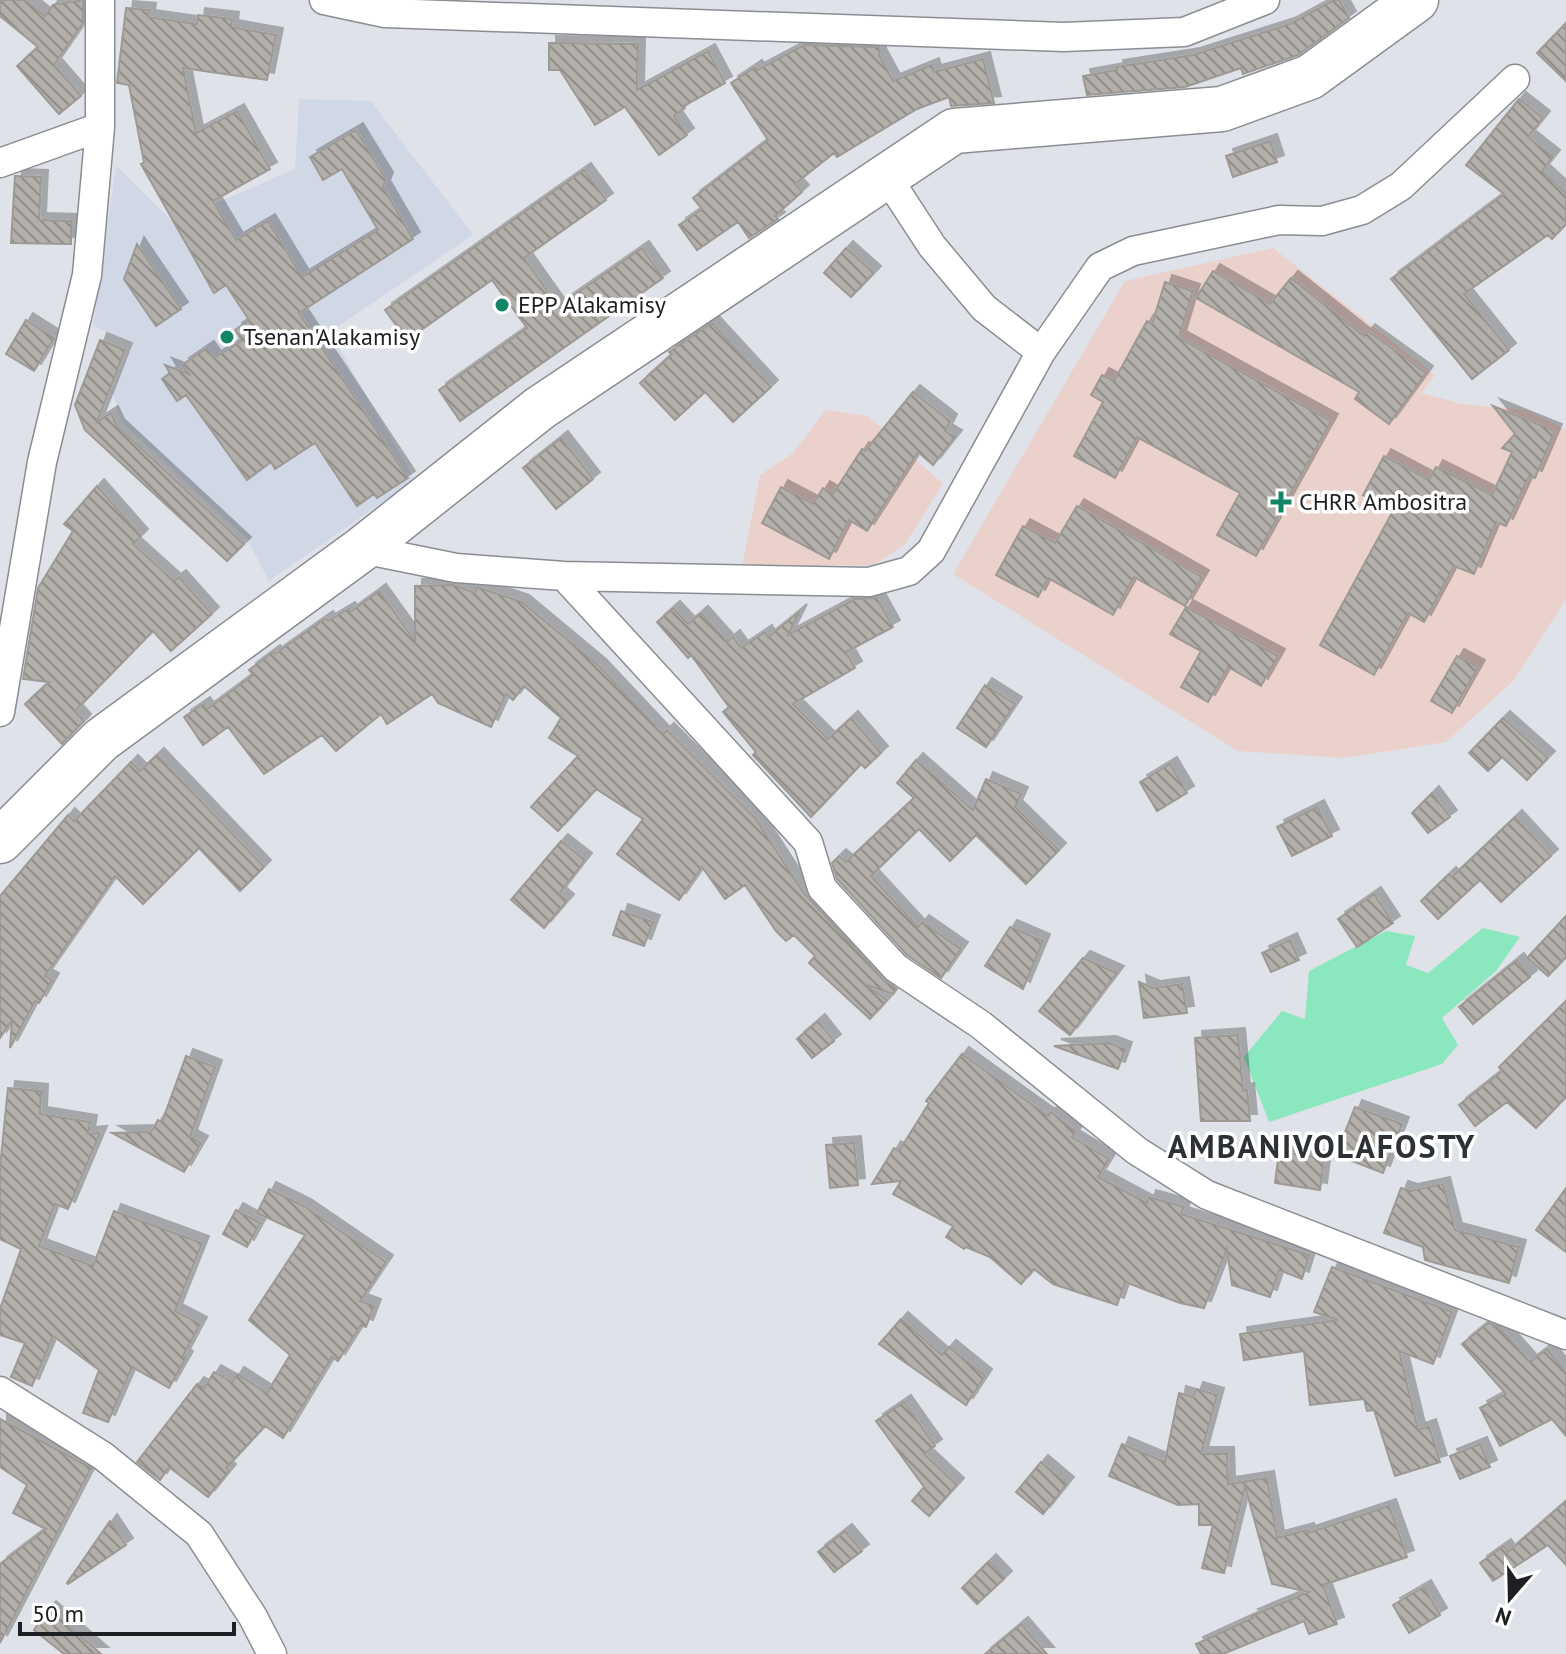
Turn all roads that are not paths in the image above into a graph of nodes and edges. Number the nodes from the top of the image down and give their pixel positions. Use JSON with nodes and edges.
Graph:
{"nodes":[{"id":1,"x":100,"y":0,"type":"edge"},
{"id":2,"x":324,"y":0,"type":"edge"},
{"id":3,"x":1265,"y":0,"type":"edge"},
{"id":4,"x":1416,"y":0,"type":"edge"},
{"id":5,"x":1515,"y":79,"type":"dead end"},
{"id":6,"x":100,"y":127,"type":"junction"},
{"id":7,"x":0,"y":163,"type":"edge"},
{"id":8,"x":885,"y":174,"type":"junction"},
{"id":9,"x":1041,"y":352,"type":"junction"},
{"id":10,"x":362,"y":549,"type":"junction"},
{"id":11,"x":564,"y":576,"type":"junction"},
{"id":12,"x":0,"y":712,"type":"edge"},
{"id":13,"x":0,"y":841,"type":"edge"},
{"id":14,"x":1566,"y":1335,"type":"edge"},
{"id":15,"x":0,"y":1391,"type":"edge"},
{"id":16,"x":272,"y":1654,"type":"edge"}],
"edges":[{"from":1,"to":6,"type":"street"},
{"from":2,"to":3,"type":"street"},
{"from":4,"to":8,"type":"main road"},
{"from":5,"to":9,"type":"street"},
{"from":6,"to":7,"type":"street"},
{"from":6,"to":12,"type":"street"},
{"from":8,"to":9,"type":"street"},
{"from":8,"to":10,"type":"main road"},
{"from":9,"to":11,"type":"street"},
{"from":10,"to":11,"type":"street"},
{"from":10,"to":13,"type":"main road"},
{"from":11,"to":14,"type":"street"},
{"from":15,"to":16,"type":"street"}]}
